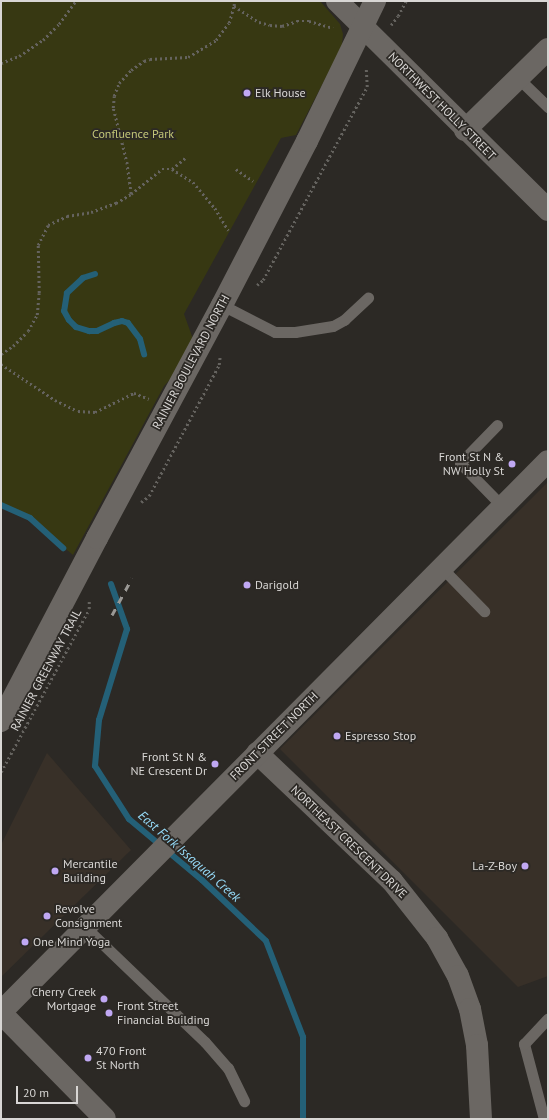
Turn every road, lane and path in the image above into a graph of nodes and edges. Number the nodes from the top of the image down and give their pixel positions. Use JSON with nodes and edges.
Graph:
{"nodes":[{"id":1,"x":76,"y":1,"type":"edge"},
{"id":2,"x":234,"y":1,"type":"edge"},
{"id":3,"x":337,"y":1,"type":"edge"},
{"id":4,"x":375,"y":1,"type":"edge"},
{"id":5,"x":406,"y":1,"type":"edge"},
{"id":6,"x":234,"y":6,"type":"junction"},
{"id":7,"x":363,"y":27,"type":"junction"},
{"id":8,"x":335,"y":29,"type":"dead end"},
{"id":9,"x":387,"y":29,"type":"dead end"},
{"id":10,"x":548,"y":49,"type":"edge"},
{"id":11,"x":1,"y":63,"type":"edge"},
{"id":12,"x":518,"y":78,"type":"junction"},
{"id":13,"x":548,"y":107,"type":"edge"},
{"id":14,"x":466,"y":130,"type":"junction"},
{"id":15,"x":185,"y":158,"type":"dead end"},
{"id":16,"x":172,"y":169,"type":"junction"},
{"id":17,"x":236,"y":169,"type":"dead end"},
{"id":18,"x":254,"y":181,"type":"dead end"},
{"id":19,"x":131,"y":194,"type":"junction"},
{"id":20,"x":548,"y":210,"type":"edge"},
{"id":21,"x":228,"y":230,"type":"dead end"},
{"id":22,"x":368,"y":298,"type":"dead end"},
{"id":23,"x":222,"y":305,"type":"junction"},
{"id":24,"x":1,"y":354,"type":"edge"},
{"id":25,"x":1,"y":364,"type":"edge"},
{"id":26,"x":168,"y":406,"type":"junction"},
{"id":27,"x":497,"y":425,"type":"dead end"},
{"id":28,"x":548,"y":461,"type":"edge"},
{"id":29,"x":502,"y":506,"type":"junction"},
{"id":30,"x":441,"y":567,"type":"junction"},
{"id":31,"x":81,"y":589,"type":"junction"},
{"id":32,"x":484,"y":611,"type":"dead end"},
{"id":33,"x":1,"y":721,"type":"edge"},
{"id":34,"x":257,"y":754,"type":"junction"},
{"id":35,"x":1,"y":772,"type":"edge"},
{"id":36,"x":85,"y":927,"type":"junction"},
{"id":37,"x":1,"y":1013,"type":"edge"},
{"id":38,"x":548,"y":1018,"type":"edge"},
{"id":39,"x":244,"y":1101,"type":"dead end"},
{"id":40,"x":105,"y":1119,"type":"edge"},
{"id":41,"x":481,"y":1119,"type":"edge"},
{"id":42,"x":544,"y":1119,"type":"edge"}],
"edges":[{"from":1,"to":11,"type":"path"},
{"from":2,"to":6,"type":"path"},
{"from":3,"to":7,"type":"street","name":"NORTHWEST HOLLY STREET"},
{"from":4,"to":7,"type":"street","name":"RAINIER BOULEVARD NORTH"},
{"from":5,"to":9,"type":"path"},
{"from":6,"to":8,"type":"path"},
{"from":6,"to":19,"type":"path"},
{"from":7,"to":14,"type":"street","name":"NORTHWEST HOLLY STREET"},
{"from":7,"to":23,"type":"street","name":"RAINIER BOULEVARD NORTH"},
{"from":10,"to":12,"type":"street"},
{"from":12,"to":13,"type":"lane"},
{"from":12,"to":14,"type":"street"},
{"from":14,"to":20,"type":"street","name":"NORTHWEST HOLLY STREET"},
{"from":15,"to":16,"type":"path"},
{"from":16,"to":19,"type":"path"},
{"from":16,"to":21,"type":"path"},
{"from":17,"to":18,"type":"path"},
{"from":19,"to":24,"type":"path"},
{"from":22,"to":23,"type":"lane"},
{"from":23,"to":26,"type":"street","name":"RAINIER BOULEVARD NORTH"},
{"from":25,"to":26,"type":"path"},
{"from":26,"to":31,"type":"street","name":"RAINIER BOULEVARD NORTH"},
{"from":27,"to":29,"type":"lane"},
{"from":28,"to":29,"type":"street","name":"FRONT STREET NORTH"},
{"from":29,"to":30,"type":"street","name":"FRONT STREET NORTH"},
{"from":30,"to":32,"type":"lane"},
{"from":30,"to":34,"type":"street","name":"FRONT STREET NORTH"},
{"from":31,"to":33,"type":"street","name":"RAINIER BOULEVARD NORTH"},
{"from":31,"to":35,"type":"path","name":"RAINIER GREENWAY TRAIL"},
{"from":34,"to":36,"type":"street","name":"FRONT STREET NORTH"},
{"from":34,"to":41,"type":"street","name":"NORTHEAST CRESCENT DRIVE"},
{"from":36,"to":37,"type":"street","name":"FRONT STREET NORTH"},
{"from":36,"to":39,"type":"lane"},
{"from":37,"to":40,"type":"street"},
{"from":38,"to":42,"type":"lane"}]}
